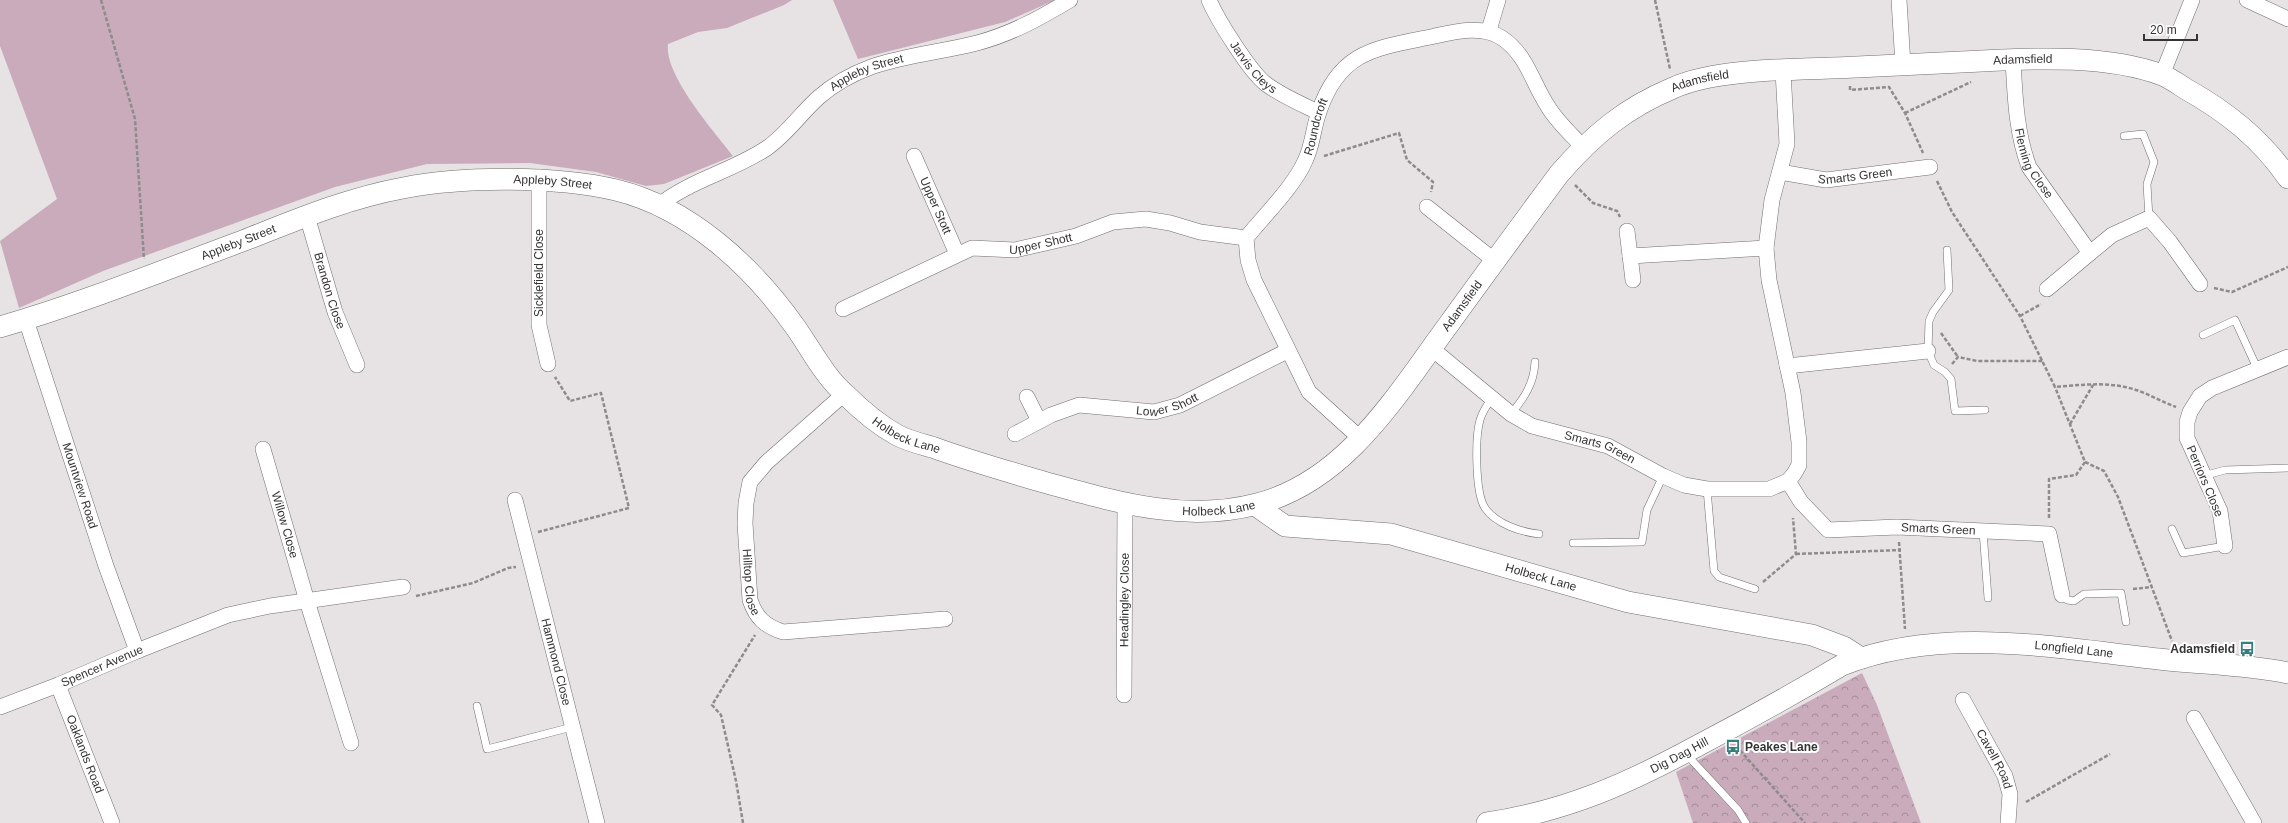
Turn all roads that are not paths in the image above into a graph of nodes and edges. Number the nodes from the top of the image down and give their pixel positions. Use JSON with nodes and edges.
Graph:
{"nodes":[{"id":1,"x":1070,"y":0,"type":"edge"},
{"id":2,"x":1209,"y":0,"type":"edge"},
{"id":3,"x":1498,"y":0,"type":"edge"},
{"id":4,"x":1899,"y":0,"type":"edge"},
{"id":5,"x":2192,"y":0,"type":"edge"},
{"id":6,"x":2247,"y":0,"type":"edge"},
{"id":7,"x":2288,"y":19,"type":"edge"},
{"id":8,"x":1489,"y":30,"type":"junction"},
{"id":9,"x":2012,"y":60,"type":"junction"},
{"id":10,"x":1903,"y":65,"type":"junction"},
{"id":11,"x":1783,"y":71,"type":"junction"},
{"id":12,"x":2162,"y":75,"type":"junction"},
{"id":13,"x":1318,"y":112,"type":"junction"},
{"id":14,"x":2124,"y":136,"type":"dead end"},
{"id":15,"x":1583,"y":146,"type":"junction"},
{"id":16,"x":914,"y":156,"type":"dead end"},
{"id":17,"x":1930,"y":167,"type":"road end"},
{"id":18,"x":1780,"y":172,"type":"junction"},
{"id":19,"x":2288,"y":178,"type":"edge"},
{"id":20,"x":539,"y":181,"type":"junction"},
{"id":21,"x":658,"y":206,"type":"junction"},
{"id":22,"x":1427,"y":208,"type":"road end"},
{"id":23,"x":307,"y":216,"type":"junction"},
{"id":24,"x":2149,"y":218,"type":"junction"},
{"id":25,"x":1628,"y":232,"type":"road end"},
{"id":26,"x":1246,"y":238,"type":"junction"},
{"id":27,"x":1766,"y":248,"type":"junction"},
{"id":28,"x":1947,"y":250,"type":"dead end"},
{"id":29,"x":2090,"y":253,"type":"junction"},
{"id":30,"x":957,"y":254,"type":"junction"},
{"id":31,"x":1630,"y":256,"type":"junction"},
{"id":32,"x":1495,"y":261,"type":"junction"},
{"id":33,"x":1633,"y":280,"type":"dead end"},
{"id":34,"x":2200,"y":284,"type":"road end"},
{"id":35,"x":2047,"y":289,"type":"dead end"},
{"id":36,"x":843,"y":309,"type":"dead end"},
{"id":37,"x":26,"y":320,"type":"junction"},
{"id":38,"x":0,"y":327,"type":"edge"},
{"id":39,"x":2203,"y":334,"type":"dead end"},
{"id":40,"x":1431,"y":348,"type":"junction"},
{"id":41,"x":1928,"y":351,"type":"junction"},
{"id":42,"x":1288,"y":352,"type":"junction"},
{"id":43,"x":2288,"y":357,"type":"edge"},
{"id":44,"x":1535,"y":362,"type":"dead end"},
{"id":45,"x":357,"y":364,"type":"dead end"},
{"id":46,"x":548,"y":364,"type":"road end"},
{"id":47,"x":1788,"y":366,"type":"junction"},
{"id":48,"x":2257,"y":368,"type":"junction"},
{"id":49,"x":844,"y":394,"type":"junction"},
{"id":50,"x":1027,"y":397,"type":"dead end"},
{"id":51,"x":1492,"y":398,"type":"junction"},
{"id":52,"x":1985,"y":410,"type":"dead end"},
{"id":53,"x":1511,"y":414,"type":"junction"},
{"id":54,"x":1039,"y":421,"type":"junction"},
{"id":55,"x":1015,"y":434,"type":"dead end"},
{"id":56,"x":1361,"y":439,"type":"junction"},
{"id":57,"x":263,"y":449,"type":"dead end"},
{"id":58,"x":2288,"y":468,"type":"edge"},
{"id":59,"x":1663,"y":476,"type":"junction"},
{"id":60,"x":2203,"y":476,"type":"junction"},
{"id":61,"x":1788,"y":480,"type":"junction"},
{"id":62,"x":1707,"y":489,"type":"junction"},
{"id":63,"x":515,"y":500,"type":"dead end"},
{"id":64,"x":1125,"y":504,"type":"junction"},
{"id":65,"x":1255,"y":505,"type":"junction"},
{"id":66,"x":2172,"y":529,"type":"dead end"},
{"id":67,"x":1983,"y":531,"type":"junction"},
{"id":68,"x":1539,"y":534,"type":"dead end"},
{"id":69,"x":1573,"y":543,"type":"dead end"},
{"id":70,"x":2225,"y":546,"type":"joint"},
{"id":71,"x":403,"y":587,"type":"road end"},
{"id":72,"x":1756,"y":589,"type":"road end"},
{"id":73,"x":2062,"y":594,"type":"joint"},
{"id":74,"x":1988,"y":598,"type":"dead end"},
{"id":75,"x":307,"y":601,"type":"junction"},
{"id":76,"x":945,"y":619,"type":"dead end"},
{"id":77,"x":2126,"y":622,"type":"dead end"},
{"id":78,"x":137,"y":650,"type":"junction"},
{"id":79,"x":1861,"y":658,"type":"junction"},
{"id":80,"x":2288,"y":673,"type":"edge"},
{"id":81,"x":58,"y":685,"type":"junction"},
{"id":82,"x":1124,"y":695,"type":"dead end"},
{"id":83,"x":1963,"y":700,"type":"dead end"},
{"id":84,"x":477,"y":706,"type":"dead end"},
{"id":85,"x":0,"y":707,"type":"edge"},
{"id":86,"x":2194,"y":718,"type":"dead end"},
{"id":87,"x":572,"y":728,"type":"junction"},
{"id":88,"x":351,"y":743,"type":"dead end"},
{"id":89,"x":1685,"y":753,"type":"junction"},
{"id":90,"x":2008,"y":816,"type":"edge"},
{"id":91,"x":112,"y":823,"type":"edge"},
{"id":92,"x":597,"y":823,"type":"edge"},
{"id":93,"x":1487,"y":823,"type":"edge"},
{"id":94,"x":1746,"y":823,"type":"edge"},
{"id":95,"x":2254,"y":823,"type":"edge"}],
"edges":[{"from":1,"to":21,"type":"street","name":"Appleby Street"},
{"from":2,"to":13,"type":"street","name":"Jarvis Cleys"},
{"from":3,"to":8,"type":"street"},
{"from":4,"to":10,"type":"street"},
{"from":5,"to":12,"type":"street"},
{"from":6,"to":7,"type":"street"},
{"from":8,"to":13,"type":"street","name":"Roundcroft"},
{"from":8,"to":15,"type":"street"},
{"from":9,"to":10,"type":"street","name":"Adamsfield"},
{"from":9,"to":12,"type":"street","name":"Adamsfield"},
{"from":9,"to":29,"type":"street","name":"Fleming Close"},
{"from":10,"to":11,"type":"street","name":"Adamsfield"},
{"from":11,"to":15,"type":"street","name":"Adamsfield"},
{"from":11,"to":18,"type":"street"},
{"from":12,"to":19,"type":"street","name":"Adamsfield"},
{"from":13,"to":26,"type":"street","name":"Roundcroft"},
{"from":14,"to":24,"type":"lane"},
{"from":15,"to":32,"type":"street","name":"Adamsfield"},
{"from":16,"to":30,"type":"street","name":"Upper Stott"},
{"from":17,"to":18,"type":"street","name":"Smarts Green"},
{"from":18,"to":27,"type":"street"},
{"from":20,"to":21,"type":"street","name":"Appleby Street"},
{"from":20,"to":23,"type":"street","name":"Appleby Street"},
{"from":20,"to":46,"type":"street","name":"Sicklefield Close"},
{"from":21,"to":49,"type":"street","name":"Holbeck Lane"},
{"from":22,"to":32,"type":"street"},
{"from":23,"to":37,"type":"street","name":"Appleby Street"},
{"from":23,"to":45,"type":"street","name":"Brandon Close"},
{"from":24,"to":29,"type":"street"},
{"from":24,"to":34,"type":"street"},
{"from":25,"to":31,"type":"street"},
{"from":26,"to":30,"type":"street","name":"Upper Shott"},
{"from":26,"to":42,"type":"street"},
{"from":27,"to":31,"type":"street"},
{"from":27,"to":47,"type":"street"},
{"from":28,"to":41,"type":"lane"},
{"from":29,"to":35,"type":"street"},
{"from":30,"to":36,"type":"street","name":"Upper Shott"},
{"from":31,"to":33,"type":"street"},
{"from":32,"to":40,"type":"street","name":"Adamsfield"},
{"from":37,"to":38,"type":"street","name":"Appleby Street"},
{"from":37,"to":78,"type":"street","name":"Mountview Road"},
{"from":39,"to":48,"type":"lane"},
{"from":40,"to":51,"type":"street","name":"Smarts Green"},
{"from":40,"to":56,"type":"street","name":"Adamsfield"},
{"from":41,"to":47,"type":"street"},
{"from":41,"to":52,"type":"lane"},
{"from":42,"to":54,"type":"street","name":"Lower Shott"},
{"from":42,"to":56,"type":"street"},
{"from":43,"to":48,"type":"street","name":"Perriors Close"},
{"from":44,"to":53,"type":"lane"},
{"from":47,"to":61,"type":"street"},
{"from":48,"to":60,"type":"street","name":"Perriors Close"},
{"from":49,"to":64,"type":"street","name":"Holbeck Lane"},
{"from":49,"to":76,"type":"street","name":"Hilltop Close"},
{"from":50,"to":54,"type":"street"},
{"from":51,"to":53,"type":"street","name":"Smarts Green"},
{"from":51,"to":68,"type":"lane"},
{"from":53,"to":59,"type":"street","name":"Smarts Green"},
{"from":54,"to":55,"type":"street","name":"Lower Shott"},
{"from":56,"to":65,"type":"street","name":"Adamsfield"},
{"from":57,"to":75,"type":"street","name":"Willow Close"},
{"from":58,"to":60,"type":"lane"},
{"from":59,"to":62,"type":"street","name":"Smarts Green"},
{"from":59,"to":69,"type":"lane"},
{"from":60,"to":70,"type":"street","name":"Perriors Close"},
{"from":61,"to":62,"type":"street","name":"Smarts Green"},
{"from":61,"to":67,"type":"street","name":"Smarts Green"},
{"from":62,"to":72,"type":"lane"},
{"from":63,"to":87,"type":"street","name":"Hammond Close"},
{"from":64,"to":65,"type":"street","name":"Holbeck Lane"},
{"from":64,"to":82,"type":"street","name":"Headingley Close"},
{"from":65,"to":79,"type":"street","name":"Holbeck Lane"},
{"from":66,"to":70,"type":"lane"},
{"from":67,"to":73,"type":"street","name":"Smarts Green"},
{"from":67,"to":74,"type":"lane"},
{"from":71,"to":75,"type":"street"},
{"from":73,"to":77,"type":"lane"},
{"from":75,"to":78,"type":"street","name":"Spencer Avenue"},
{"from":75,"to":88,"type":"street","name":"Willow Close"},
{"from":78,"to":81,"type":"street","name":"Spencer Avenue"},
{"from":79,"to":80,"type":"street","name":"Longfield Lane"},
{"from":79,"to":89,"type":"street","name":"Dig Dag Hill"},
{"from":81,"to":85,"type":"street","name":"Spencer Avenue"},
{"from":81,"to":91,"type":"street","name":"Oaklands Road"},
{"from":83,"to":90,"type":"street","name":"Cavell Road"},
{"from":84,"to":87,"type":"lane"},
{"from":86,"to":95,"type":"street"},
{"from":87,"to":92,"type":"street","name":"Hammond Close"},
{"from":89,"to":93,"type":"street","name":"Dig Dag Hill"},
{"from":89,"to":94,"type":"lane"}]}
